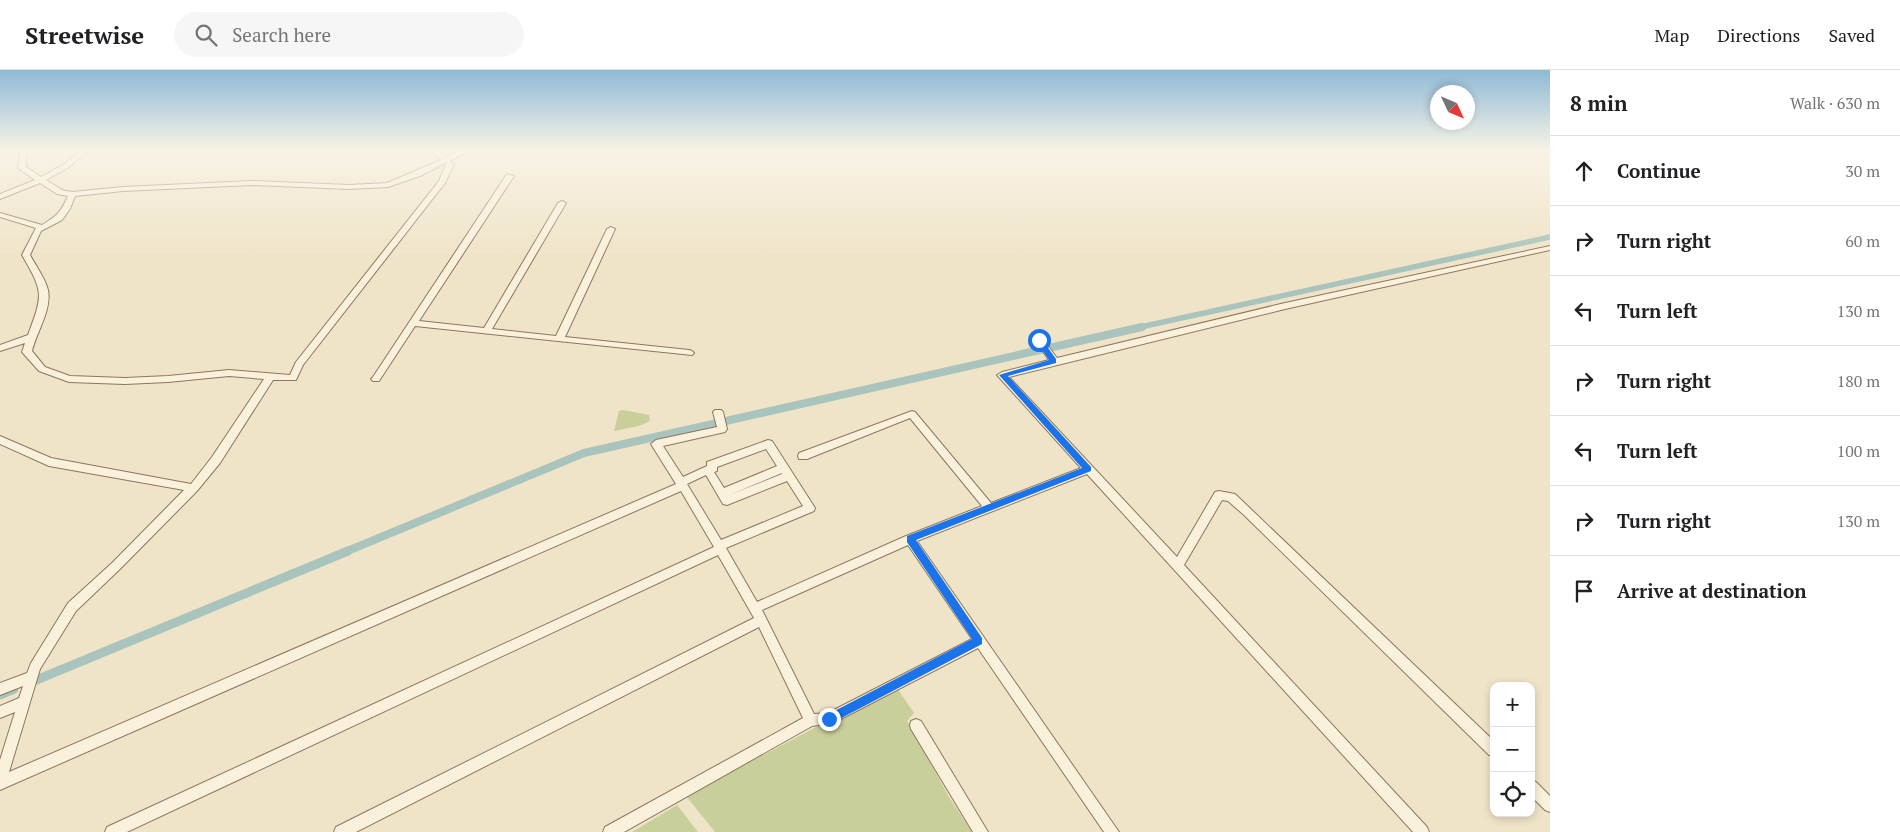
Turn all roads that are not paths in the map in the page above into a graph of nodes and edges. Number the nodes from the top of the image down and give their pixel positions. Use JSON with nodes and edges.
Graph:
{"nodes":[{"id":1,"x":27,"y":186,"type":"edge"},
{"id":2,"x":49,"y":186,"type":"edge"},
{"id":3,"x":194,"y":186,"type":"edge"},
{"id":4,"x":312,"y":186,"type":"edge"},
{"id":5,"x":377,"y":186,"type":"edge"},
{"id":6,"x":438,"y":186,"type":"edge"},
{"id":7,"x":504,"y":186,"type":"edge"},
{"id":8,"x":72,"y":194,"type":"junction"},
{"id":9,"x":0,"y":197,"type":"edge"},
{"id":10,"x":562,"y":203,"type":"dead end"},
{"id":11,"x":0,"y":215,"type":"edge"},
{"id":12,"x":42,"y":227,"type":"junction"},
{"id":13,"x":611,"y":229,"type":"dead end"},
{"id":14,"x":1550,"y":248,"type":"edge"},
{"id":15,"x":412,"y":323,"type":"junction"},
{"id":16,"x":486,"y":331,"type":"junction"},
{"id":17,"x":29,"y":338,"type":"junction"},
{"id":18,"x":559,"y":339,"type":"junction"},
{"id":19,"x":1039,"y":340,"type":"dead end"},
{"id":20,"x":0,"y":348,"type":"edge"},
{"id":21,"x":689,"y":352,"type":"dead end"},
{"id":22,"x":1054,"y":361,"type":"junction"},
{"id":23,"x":270,"y":377,"type":"junction"},
{"id":24,"x":376,"y":379,"type":"dead end"},
{"id":25,"x":718,"y":412,"type":"dead end"},
{"id":26,"x":0,"y":440,"type":"edge"},
{"id":27,"x":806,"y":457,"type":"dead end"},
{"id":28,"x":1088,"y":469,"type":"junction"},
{"id":29,"x":708,"y":470,"type":"junction"},
{"id":30,"x":786,"y":472,"type":"junction"},
{"id":31,"x":682,"y":484,"type":"junction"},
{"id":32,"x":193,"y":488,"type":"junction"},
{"id":33,"x":989,"y":507,"type":"junction"},
{"id":34,"x":910,"y":539,"type":"junction"},
{"id":35,"x":720,"y":547,"type":"junction"},
{"id":36,"x":1177,"y":565,"type":"junction"},
{"id":37,"x":758,"y":614,"type":"junction"},
{"id":38,"x":978,"y":641,"type":"junction"},
{"id":39,"x":31,"y":678,"type":"junction"},
{"id":40,"x":0,"y":689,"type":"edge"},
{"id":41,"x":25,"y":698,"type":"junction"},
{"id":42,"x":0,"y":712,"type":"edge"},
{"id":43,"x":811,"y":720,"type":"junction"},
{"id":44,"x":916,"y":725,"type":"dead end"},
{"id":45,"x":1490,"y":746,"type":"edge"},
{"id":46,"x":0,"y":782,"type":"edge"},
{"id":47,"x":1535,"y":791,"type":"edge"},
{"id":48,"x":1550,"y":805,"type":"edge"},
{"id":49,"x":112,"y":832,"type":"edge"},
{"id":50,"x":341,"y":832,"type":"edge"},
{"id":51,"x":610,"y":832,"type":"edge"},
{"id":52,"x":981,"y":832,"type":"edge"},
{"id":53,"x":1112,"y":832,"type":"edge"},
{"id":54,"x":1422,"y":832,"type":"edge"}],
"edges":[{"from":1,"to":9,"type":"street"},
{"from":2,"to":8,"type":"street"},
{"from":3,"to":8,"type":"street"},
{"from":4,"to":5,"type":"street"},
{"from":6,"to":23,"type":"street"},
{"from":7,"to":15,"type":"street"},
{"from":8,"to":12,"type":"street"},
{"from":10,"to":16,"type":"street"},
{"from":11,"to":12,"type":"street"},
{"from":12,"to":17,"type":"street"},
{"from":13,"to":18,"type":"street"},
{"from":14,"to":22,"type":"street"},
{"from":15,"to":16,"type":"street"},
{"from":15,"to":24,"type":"street"},
{"from":16,"to":18,"type":"street"},
{"from":17,"to":20,"type":"street"},
{"from":17,"to":23,"type":"street"},
{"from":18,"to":21,"type":"street"},
{"from":19,"to":22,"type":"street"},
{"from":22,"to":28,"type":"street"},
{"from":23,"to":32,"type":"street"},
{"from":25,"to":31,"type":"street"},
{"from":26,"to":32,"type":"street"},
{"from":27,"to":33,"type":"street"},
{"from":28,"to":33,"type":"street"},
{"from":28,"to":36,"type":"street"},
{"from":29,"to":30,"type":"street"},
{"from":29,"to":30,"type":"street"},
{"from":29,"to":31,"type":"street"},
{"from":30,"to":35,"type":"street"},
{"from":31,"to":35,"type":"street"},
{"from":31,"to":46,"type":"street"},
{"from":32,"to":39,"type":"street"},
{"from":33,"to":34,"type":"street"},
{"from":34,"to":37,"type":"street"},
{"from":34,"to":38,"type":"street"},
{"from":35,"to":37,"type":"street"},
{"from":35,"to":49,"type":"street"},
{"from":36,"to":45,"type":"street"},
{"from":36,"to":54,"type":"street"},
{"from":37,"to":43,"type":"street"},
{"from":37,"to":50,"type":"street"},
{"from":38,"to":43,"type":"street"},
{"from":38,"to":53,"type":"street"},
{"from":39,"to":40,"type":"street"},
{"from":39,"to":41,"type":"street"},
{"from":41,"to":42,"type":"street"},
{"from":41,"to":46,"type":"street"},
{"from":43,"to":51,"type":"street"},
{"from":44,"to":52,"type":"street"},
{"from":47,"to":48,"type":"street"}]}
